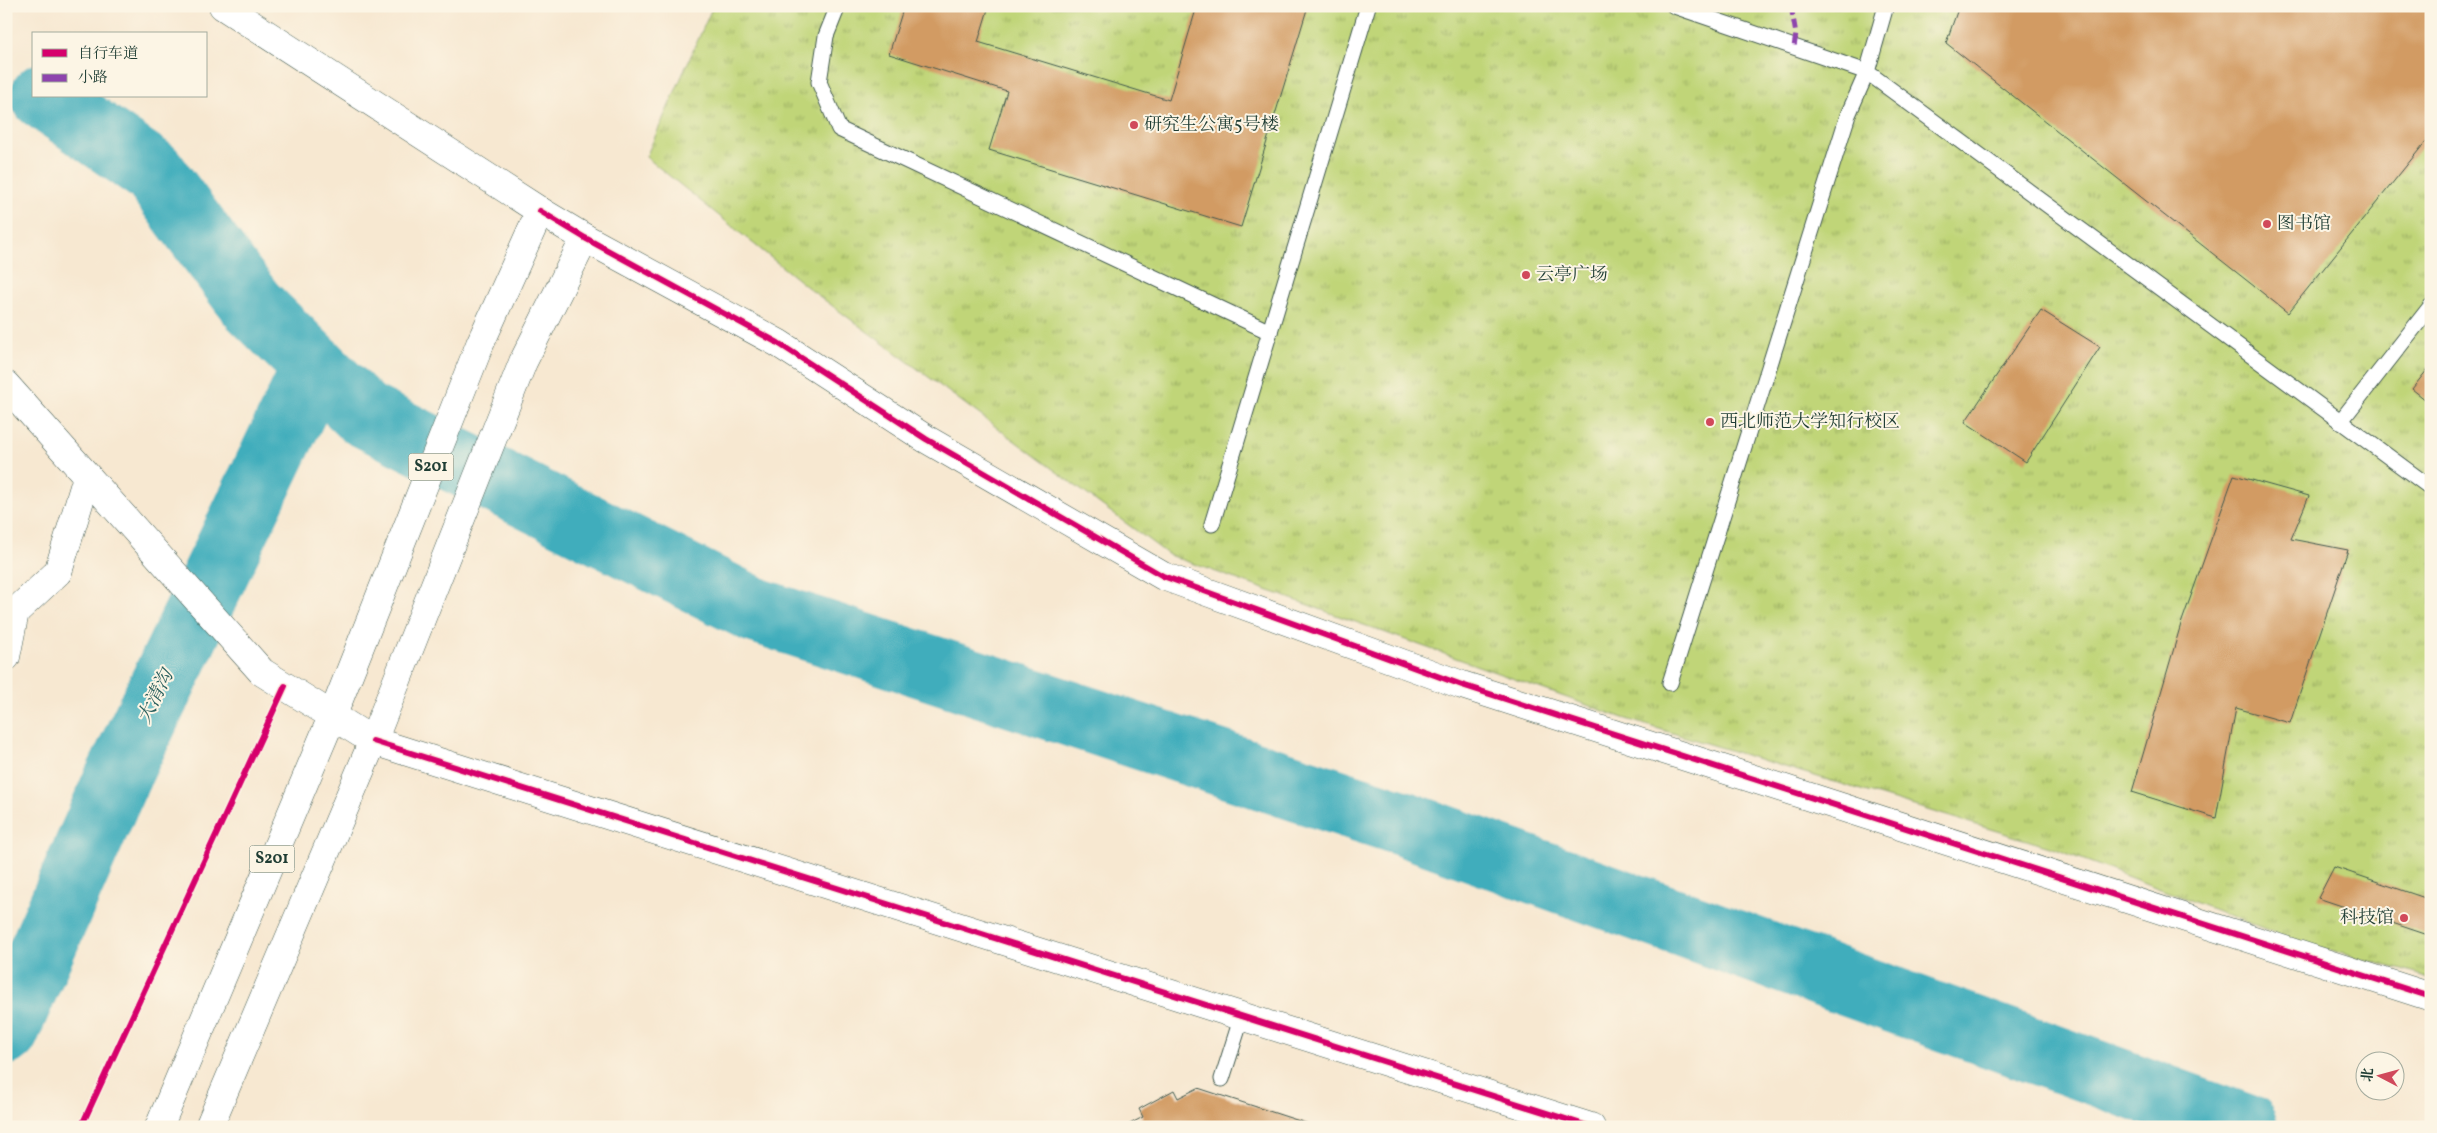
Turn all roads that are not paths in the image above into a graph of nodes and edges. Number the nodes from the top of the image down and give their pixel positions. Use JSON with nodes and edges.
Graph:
{"nodes":[{"id":1,"x":223,"y":6,"type":"edge"},
{"id":2,"x":838,"y":6,"type":"edge"},
{"id":3,"x":1368,"y":6,"type":"edge"},
{"id":4,"x":1674,"y":6,"type":"edge"},
{"id":5,"x":1886,"y":6,"type":"edge"},
{"id":6,"x":1867,"y":72,"type":"junction"},
{"id":7,"x":540,"y":211,"type":"junction"},
{"id":8,"x":585,"y":238,"type":"junction"},
{"id":9,"x":2431,"y":306,"type":"edge"},
{"id":10,"x":1270,"y":332,"type":"junction"},
{"id":11,"x":6,"y":385,"type":"edge"},
{"id":12,"x":2340,"y":422,"type":"junction"},
{"id":13,"x":87,"y":477,"type":"junction"},
{"id":14,"x":2431,"y":488,"type":"edge"},
{"id":15,"x":1212,"y":524,"type":"dead end"},
{"id":16,"x":6,"y":658,"type":"edge"},
{"id":17,"x":1670,"y":683,"type":"dead end"},
{"id":18,"x":332,"y":717,"type":"junction"},
{"id":19,"x":372,"y":741,"type":"junction"},
{"id":20,"x":2431,"y":997,"type":"edge"},
{"id":21,"x":1242,"y":1016,"type":"junction"},
{"id":22,"x":1222,"y":1079,"type":"dead end"},
{"id":23,"x":159,"y":1127,"type":"edge"},
{"id":24,"x":209,"y":1127,"type":"edge"},
{"id":25,"x":1591,"y":1127,"type":"edge"}],
"edges":[{"from":1,"to":7,"type":"street"},
{"from":2,"to":10,"type":"lane"},
{"from":3,"to":10,"type":"lane"},
{"from":4,"to":6,"type":"lane"},
{"from":5,"to":6,"type":"lane"},
{"from":6,"to":12,"type":"lane"},
{"from":6,"to":17,"type":"lane"},
{"from":7,"to":8,"type":"street"},
{"from":7,"to":18,"type":"street","number":"S201"},
{"from":8,"to":19,"type":"street","number":"S201"},
{"from":8,"to":20,"type":"street"},
{"from":9,"to":12,"type":"lane"},
{"from":10,"to":15,"type":"lane"},
{"from":11,"to":13,"type":"street"},
{"from":12,"to":14,"type":"lane"},
{"from":13,"to":16,"type":"street"},
{"from":13,"to":18,"type":"street"},
{"from":18,"to":19,"type":"street"},
{"from":18,"to":23,"type":"street","number":"S201"},
{"from":19,"to":21,"type":"street"},
{"from":19,"to":24,"type":"street","number":"S201"},
{"from":21,"to":22,"type":"lane"},
{"from":21,"to":25,"type":"street"}]}
